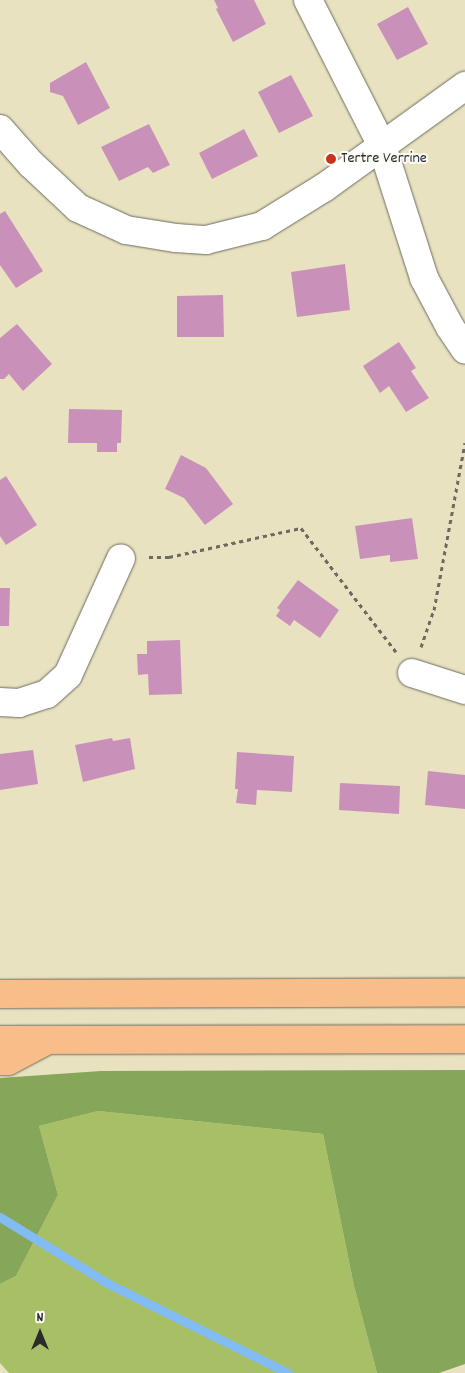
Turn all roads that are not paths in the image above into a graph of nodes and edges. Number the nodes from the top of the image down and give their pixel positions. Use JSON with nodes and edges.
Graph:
{"nodes":[{"id":1,"x":308,"y":0,"type":"edge"},
{"id":2,"x":465,"y":86,"type":"edge"},
{"id":3,"x":0,"y":129,"type":"edge"},
{"id":4,"x":382,"y":146,"type":"junction"},
{"id":5,"x":465,"y":349,"type":"edge"},
{"id":6,"x":121,"y":558,"type":"road end"},
{"id":7,"x":412,"y":674,"type":"road end"},
{"id":8,"x":465,"y":690,"type":"edge"},
{"id":9,"x":0,"y":702,"type":"edge"},
{"id":10,"x":465,"y":992,"type":"edge"},
{"id":11,"x":0,"y":994,"type":"edge"},
{"id":12,"x":465,"y":1039,"type":"edge"},
{"id":13,"x":0,"y":1040,"type":"edge"},
{"id":14,"x":49,"y":1040,"type":"junction"},
{"id":15,"x":0,"y":1061,"type":"edge"}],
"edges":[{"from":1,"to":4,"type":"street"},
{"from":2,"to":4,"type":"street"},
{"from":3,"to":4,"type":"street"},
{"from":4,"to":5,"type":"street"},
{"from":6,"to":9,"type":"street"},
{"from":7,"to":8,"type":"street"},
{"from":10,"to":11,"type":"main road"},
{"from":12,"to":14,"type":"main road"},
{"from":13,"to":14,"type":"main road"},
{"from":14,"to":15,"type":"main road"}]}
